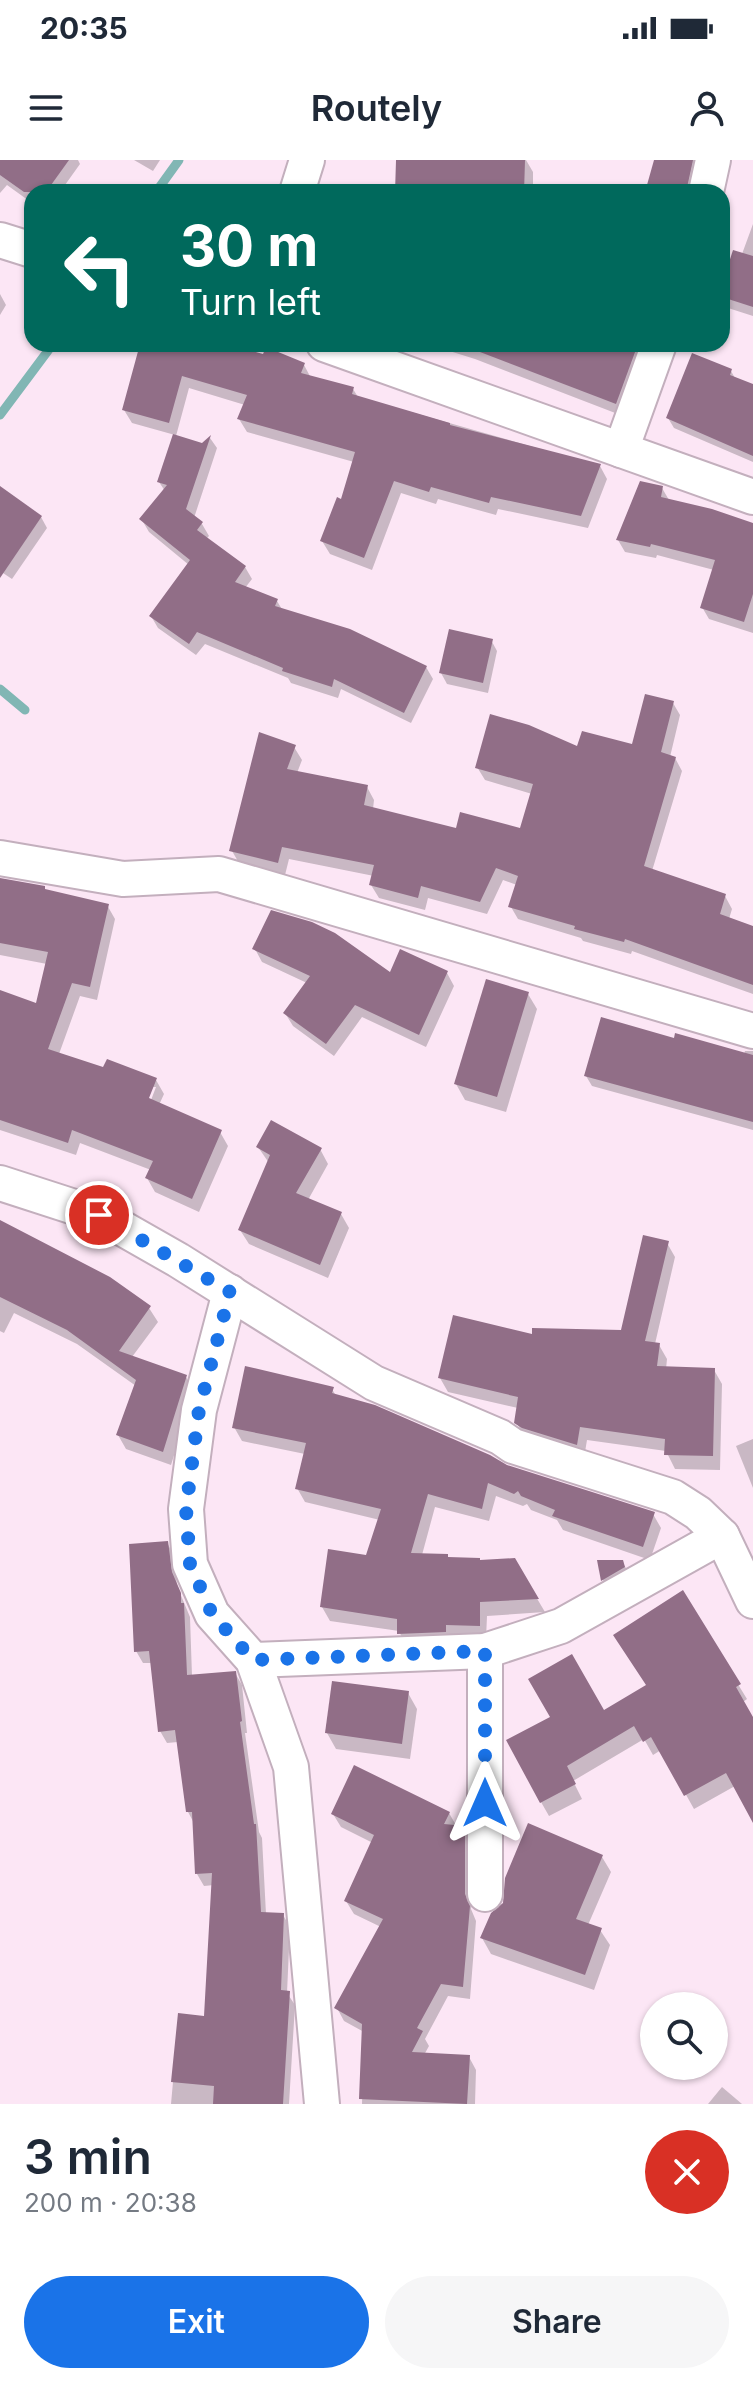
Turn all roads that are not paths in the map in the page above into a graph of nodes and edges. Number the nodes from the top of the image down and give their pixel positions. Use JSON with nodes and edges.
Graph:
{"nodes":[{"id":1,"x":307,"y":160,"type":"edge"},
{"id":2,"x":713,"y":160,"type":"edge"},
{"id":3,"x":300,"y":184,"type":"edge"},
{"id":4,"x":708,"y":184,"type":"edge"},
{"id":5,"x":0,"y":240,"type":"edge"},
{"id":6,"x":24,"y":248,"type":"edge"},
{"id":7,"x":346,"y":352,"type":"edge"},
{"id":8,"x":656,"y":352,"type":"edge"},
{"id":9,"x":621,"y":450,"type":"junction"},
{"id":10,"x":753,"y":497,"type":"edge"},
{"id":11,"x":0,"y":858,"type":"edge"},
{"id":12,"x":753,"y":1031,"type":"edge"},
{"id":13,"x":0,"y":1183,"type":"edge"},
{"id":14,"x":230,"y":1292,"type":"junction"},
{"id":15,"x":722,"y":1536,"type":"junction"},
{"id":16,"x":753,"y":1601,"type":"edge"},
{"id":17,"x":485,"y":1651,"type":"junction"},
{"id":18,"x":253,"y":1660,"type":"junction"},
{"id":19,"x":485,"y":1894,"type":"dead end"},
{"id":20,"x":322,"y":2104,"type":"edge"}],
"edges":[{"from":1,"to":3,"type":"street"},
{"from":2,"to":4,"type":"street"},
{"from":5,"to":6,"type":"street"},
{"from":7,"to":9,"type":"street"},
{"from":8,"to":9,"type":"street"},
{"from":9,"to":10,"type":"street"},
{"from":11,"to":12,"type":"street"},
{"from":13,"to":14,"type":"street"},
{"from":14,"to":15,"type":"street"},
{"from":14,"to":18,"type":"street"},
{"from":15,"to":16,"type":"street"},
{"from":15,"to":17,"type":"street"},
{"from":17,"to":18,"type":"street"},
{"from":17,"to":19,"type":"street"},
{"from":18,"to":20,"type":"street"}]}
